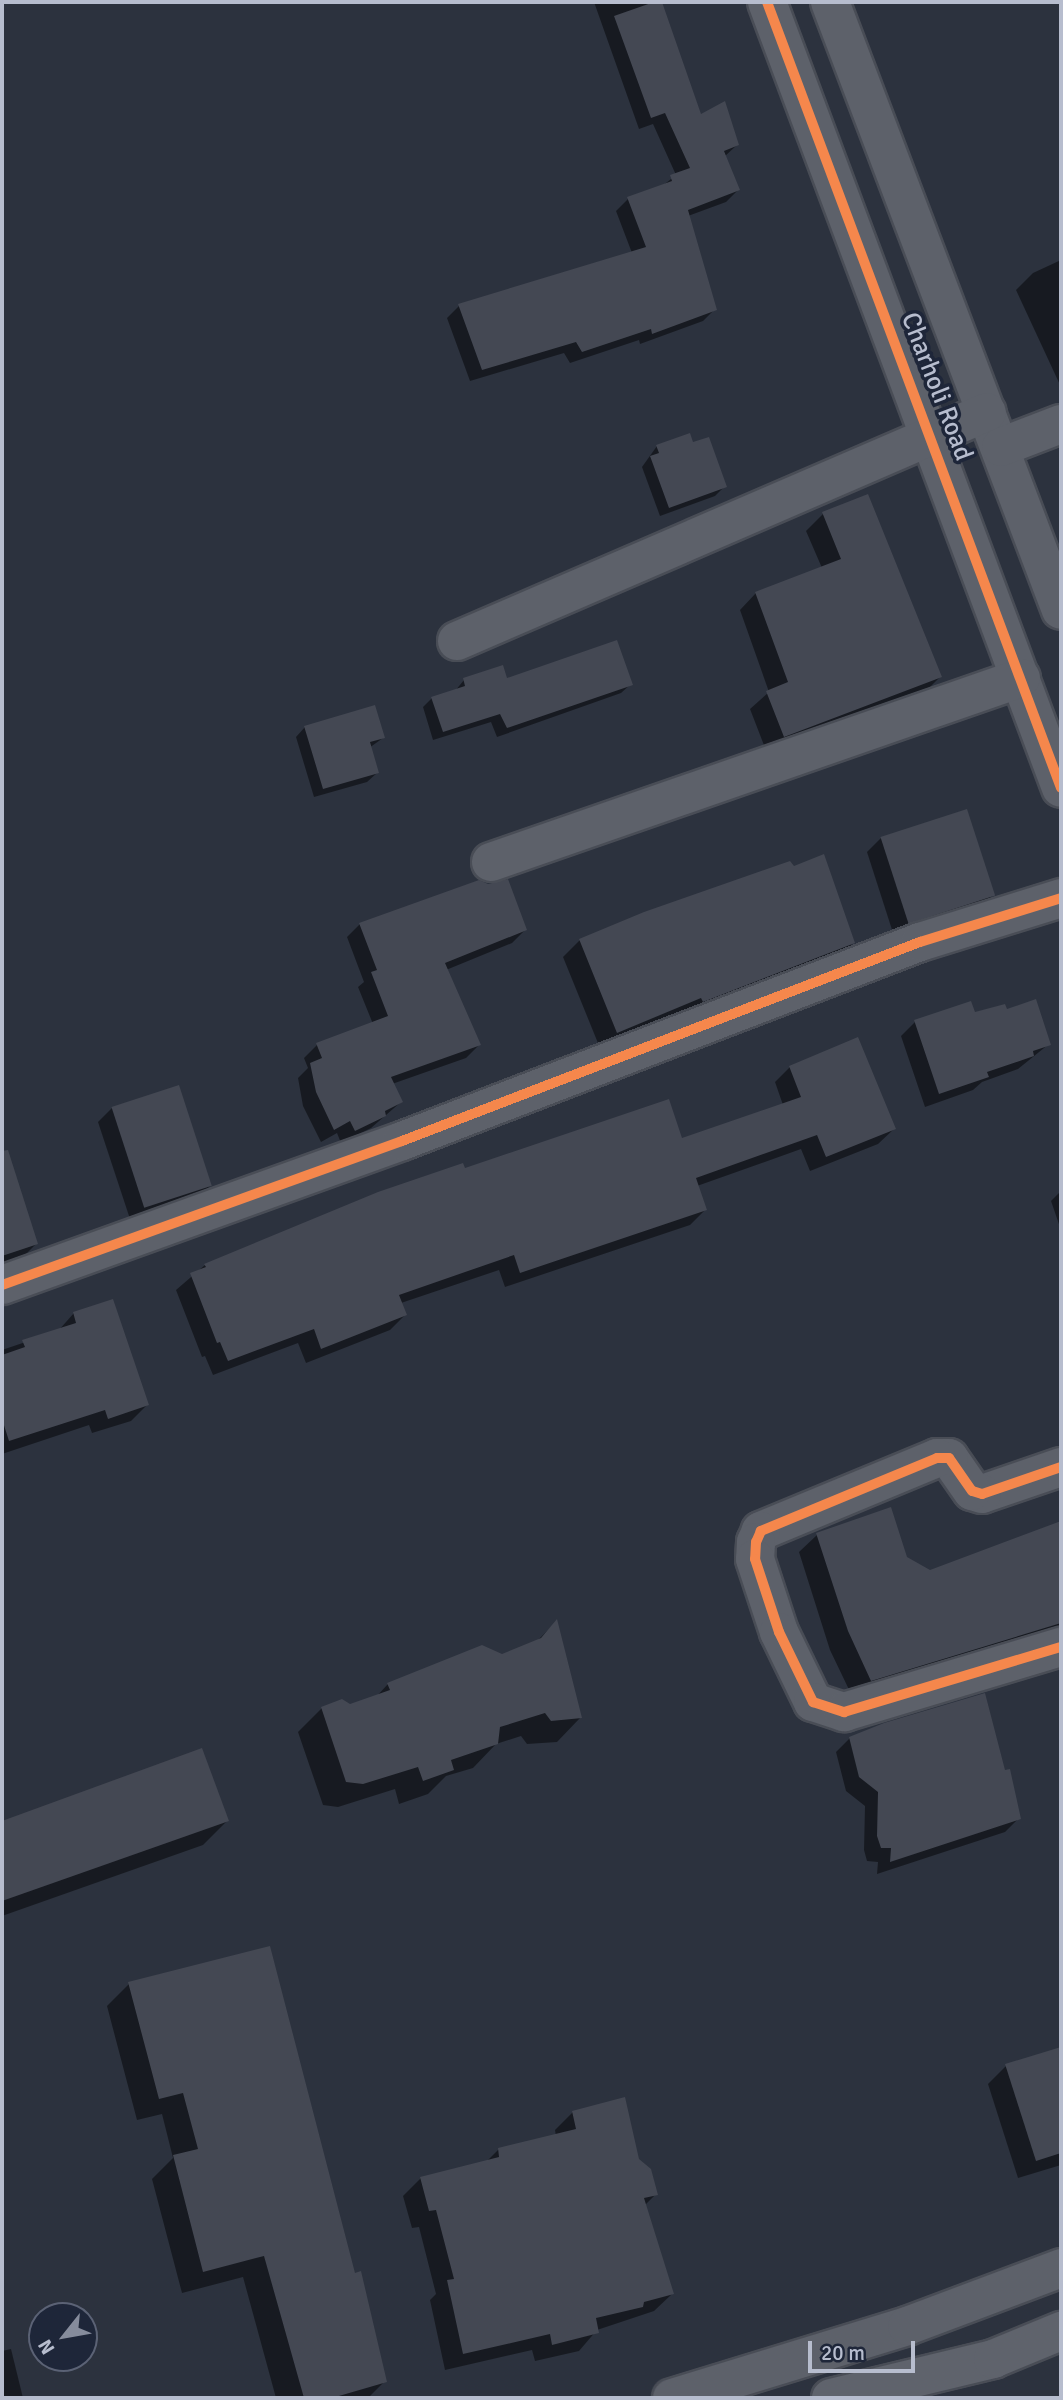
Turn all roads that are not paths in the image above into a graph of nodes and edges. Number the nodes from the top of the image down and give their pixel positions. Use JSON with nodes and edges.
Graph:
{"nodes":[{"id":1,"x":767,"y":2,"type":"edge"},
{"id":2,"x":830,"y":2,"type":"edge"},
{"id":3,"x":987,"y":412,"type":"junction"},
{"id":4,"x":1061,"y":424,"type":"edge"},
{"id":5,"x":930,"y":437,"type":"junction"},
{"id":6,"x":1001,"y":447,"type":"junction"},
{"id":7,"x":1061,"y":610,"type":"edge"},
{"id":8,"x":457,"y":640,"type":"dead end"},
{"id":9,"x":1021,"y":678,"type":"junction"},
{"id":10,"x":1061,"y":788,"type":"edge"},
{"id":11,"x":491,"y":862,"type":"dead end"},
{"id":12,"x":1061,"y":898,"type":"edge"},
{"id":13,"x":2,"y":1285,"type":"edge"},
{"id":14,"x":1061,"y":1467,"type":"edge"},
{"id":15,"x":1061,"y":1647,"type":"edge"},
{"id":16,"x":1061,"y":2268,"type":"edge"},
{"id":17,"x":1061,"y":2331,"type":"edge"},
{"id":18,"x":672,"y":2398,"type":"edge"},
{"id":19,"x":831,"y":2398,"type":"edge"}],
"edges":[{"from":1,"to":5,"type":"street","name":"Charholi Road"},
{"from":2,"to":3,"type":"street","name":"Charholi Road"},
{"from":3,"to":5,"type":"street"},
{"from":3,"to":6,"type":"street","name":"Charholi Road"},
{"from":4,"to":6,"type":"street"},
{"from":5,"to":8,"type":"street"},
{"from":5,"to":9,"type":"street","name":"Charholi Road"},
{"from":6,"to":7,"type":"street","name":"Charholi Road"},
{"from":9,"to":10,"type":"street","name":"Charholi Road"},
{"from":9,"to":11,"type":"street"},
{"from":12,"to":13,"type":"street"},
{"from":14,"to":15,"type":"street"},
{"from":16,"to":18,"type":"street"},
{"from":17,"to":19,"type":"main road"}]}
